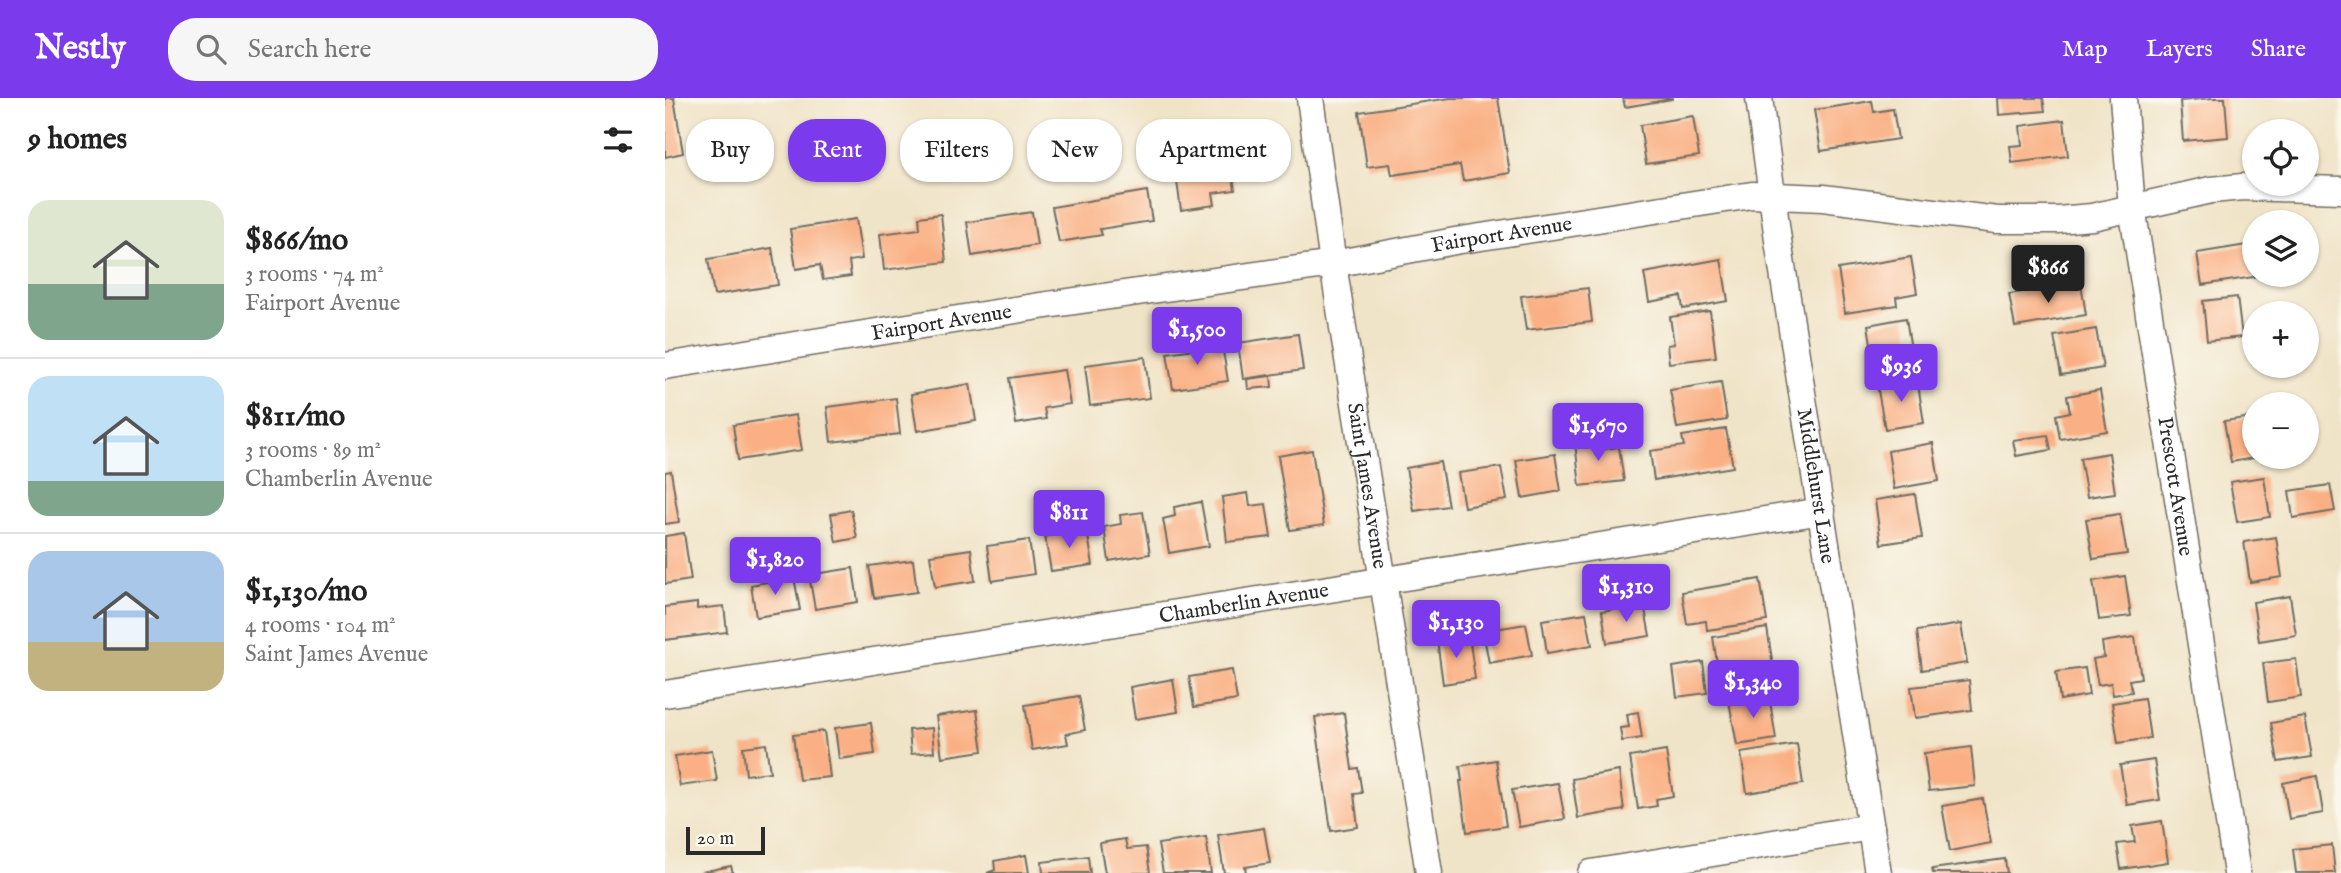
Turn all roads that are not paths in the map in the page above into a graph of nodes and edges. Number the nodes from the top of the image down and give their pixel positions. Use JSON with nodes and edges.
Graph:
{"nodes":[{"id":1,"x":1310,"y":98,"type":"edge"},
{"id":2,"x":1759,"y":98,"type":"edge"},
{"id":3,"x":2123,"y":98,"type":"edge"},
{"id":4,"x":2341,"y":190,"type":"edge"},
{"id":5,"x":1773,"y":197,"type":"junction"},
{"id":6,"x":2132,"y":207,"type":"junction"},
{"id":7,"x":1333,"y":264,"type":"junction"},
{"id":8,"x":665,"y":366,"type":"edge"},
{"id":9,"x":1822,"y":511,"type":"junction"},
{"id":10,"x":1384,"y":580,"type":"junction"},
{"id":11,"x":665,"y":694,"type":"edge"},
{"id":12,"x":1871,"y":827,"type":"junction"},
{"id":13,"x":1429,"y":873,"type":"edge"},
{"id":14,"x":1591,"y":873,"type":"edge"},
{"id":15,"x":1878,"y":873,"type":"edge"},
{"id":16,"x":2237,"y":873,"type":"edge"}],
"edges":[{"from":1,"to":7,"type":"street","name":"Saint James Avenue"},
{"from":2,"to":5,"type":"street","name":"Middlehurst Lane"},
{"from":3,"to":6,"type":"street","name":"Prescott Avenue"},
{"from":4,"to":6,"type":"street","name":"Fairport Avenue"},
{"from":5,"to":6,"type":"street","name":"Fairport Avenue"},
{"from":5,"to":7,"type":"street","name":"Fairport Avenue"},
{"from":5,"to":9,"type":"street","name":"Middlehurst Lane"},
{"from":6,"to":16,"type":"street","name":"Prescott Avenue"},
{"from":7,"to":8,"type":"street","name":"Fairport Avenue"},
{"from":7,"to":10,"type":"street","name":"Saint James Avenue"},
{"from":9,"to":10,"type":"street","name":"Chamberlin Avenue"},
{"from":9,"to":12,"type":"street","name":"Middlehurst Lane"},
{"from":10,"to":11,"type":"street","name":"Chamberlin Avenue"},
{"from":10,"to":13,"type":"street","name":"Saint James Avenue"},
{"from":12,"to":14,"type":"street"},
{"from":12,"to":15,"type":"street","name":"Middlehurst Lane"}]}
